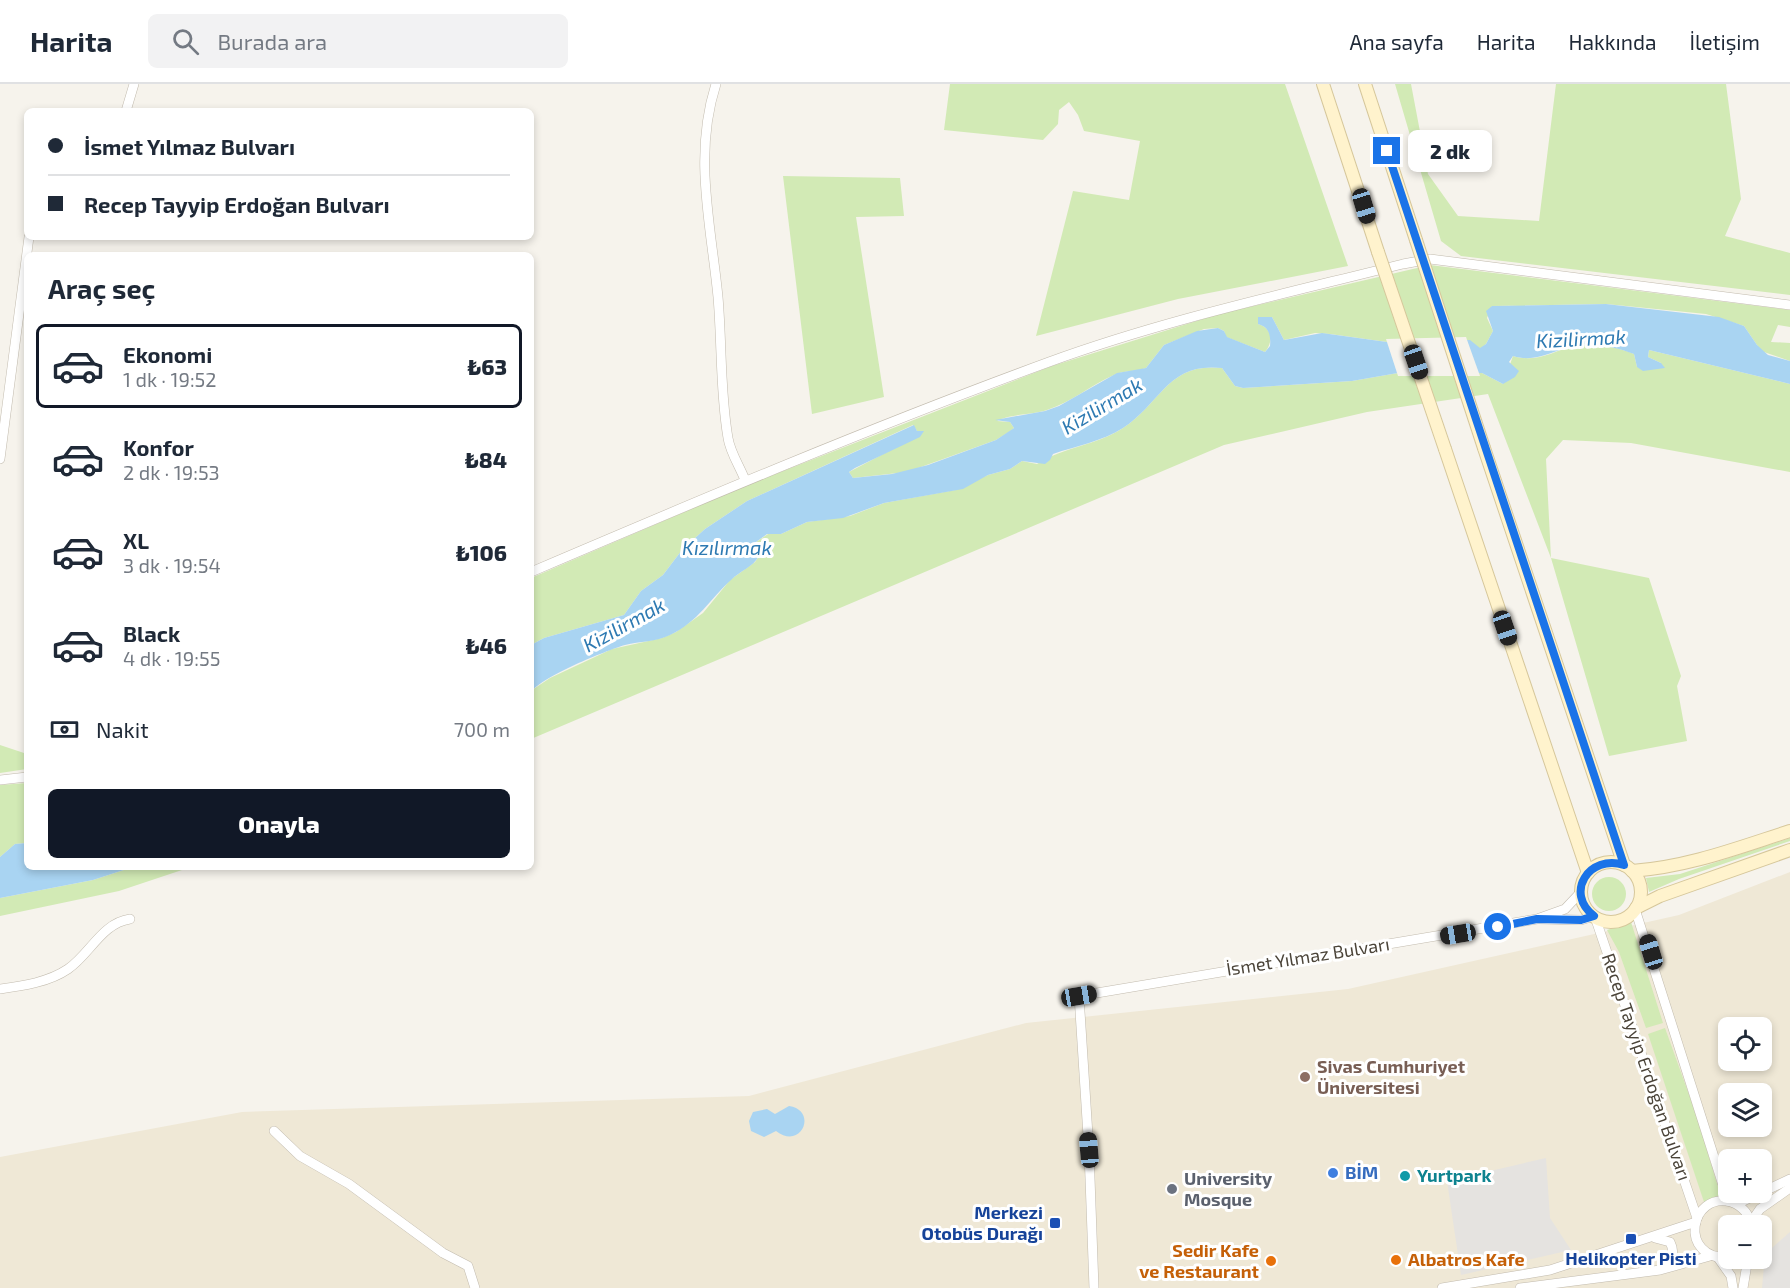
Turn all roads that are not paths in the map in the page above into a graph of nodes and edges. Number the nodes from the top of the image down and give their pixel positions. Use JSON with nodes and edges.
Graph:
{"nodes":[{"id":1,"x":134,"y":84,"type":"edge"},
{"id":2,"x":716,"y":84,"type":"edge"},
{"id":3,"x":1323,"y":84,"type":"edge"},
{"id":4,"x":1365,"y":84,"type":"edge"},
{"id":5,"x":127,"y":108,"type":"edge"},
{"id":6,"x":24,"y":281,"type":"edge"},
{"id":7,"x":1790,"y":304,"type":"edge"},
{"id":8,"x":0,"y":459,"type":"edge"},
{"id":9,"x":745,"y":480,"type":"junction"},
{"id":10,"x":534,"y":572,"type":"edge"},
{"id":11,"x":24,"y":777,"type":"edge"},
{"id":12,"x":0,"y":780,"type":"edge"},
{"id":13,"x":1790,"y":831,"type":"edge"},
{"id":14,"x":1790,"y":850,"type":"edge"},
{"id":15,"x":1628,"y":868,"type":"junction"},
{"id":16,"x":1588,"y":873,"type":"junction"},
{"id":17,"x":1581,"y":892,"type":"junction"},
{"id":18,"x":1636,"y":909,"type":"junction"},
{"id":19,"x":1594,"y":917,"type":"junction"},
{"id":20,"x":130,"y":919,"type":"dead end"},
{"id":21,"x":1537,"y":919,"type":"junction"},
{"id":22,"x":0,"y":989,"type":"edge"},
{"id":23,"x":274,"y":1131,"type":"dead end"},
{"id":24,"x":1718,"y":1160,"type":"edge"},
{"id":25,"x":1790,"y":1179,"type":"edge"},
{"id":26,"x":1772,"y":1186,"type":"edge"},
{"id":27,"x":1790,"y":1188,"type":"edge"},
{"id":28,"x":1732,"y":1203,"type":"joint"},
{"id":29,"x":1747,"y":1215,"type":"edge"},
{"id":30,"x":1757,"y":1215,"type":"edge"},
{"id":31,"x":1696,"y":1220,"type":"junction"},
{"id":32,"x":1654,"y":1238,"type":"junction"},
{"id":33,"x":1718,"y":1257,"type":"edge"},
{"id":34,"x":1718,"y":1258,"type":"edge"},
{"id":35,"x":1726,"y":1269,"type":"edge"},
{"id":36,"x":1746,"y":1269,"type":"edge"},
{"id":37,"x":1660,"y":1270,"type":"junction"},
{"id":38,"x":475,"y":1288,"type":"edge"},
{"id":39,"x":1094,"y":1288,"type":"edge"},
{"id":40,"x":1442,"y":1288,"type":"edge"},
{"id":41,"x":1520,"y":1288,"type":"edge"},
{"id":42,"x":1733,"y":1288,"type":"edge"},
{"id":43,"x":1743,"y":1288,"type":"edge"}],
"edges":[{"from":1,"to":5,"type":"street"},
{"from":2,"to":9,"type":"street"},
{"from":3,"to":16,"type":"street","bridge":true},
{"from":4,"to":15,"type":"street","bridge":true},
{"from":6,"to":8,"type":"street"},
{"from":7,"to":9,"type":"street"},
{"from":9,"to":10,"type":"street"},
{"from":11,"to":12,"type":"street"},
{"from":13,"to":15,"type":"street"},
{"from":14,"to":18,"type":"street","name":"İsmet Yılmaz Bulvarı"},
{"from":15,"to":16,"type":"street"},
{"from":15,"to":18,"type":"street"},
{"from":16,"to":17,"type":"street","name":"İsmet Yılmaz Bulvarı"},
{"from":17,"to":19,"type":"street"},
{"from":17,"to":21,"type":"street","name":"İsmet Yılmaz Bulvarı"},
{"from":18,"to":19,"type":"street","name":"İsmet Yılmaz Bulvarı"},
{"from":18,"to":24,"type":"street","name":"Recep Tayyip Erdoğan Bulvarı"},
{"from":19,"to":21,"type":"street","name":"İsmet Yılmaz Bulvarı"},
{"from":19,"to":31,"type":"street","name":"Recep Tayyip Erdoğan Bulvarı"},
{"from":20,"to":22,"type":"street"},
{"from":21,"to":39,"type":"street","name":"İsmet Yılmaz Bulvarı"},
{"from":23,"to":38,"type":"street"},
{"from":25,"to":26,"type":"street"},
{"from":27,"to":30,"type":"street"},
{"from":28,"to":29,"type":"street"},
{"from":28,"to":31,"type":"street"},
{"from":31,"to":32,"type":"street"},
{"from":31,"to":33,"type":"street","name":"Recep Tayyip Erdoğan Bulvarı"},
{"from":32,"to":37,"type":"street"},
{"from":32,"to":40,"type":"street"},
{"from":34,"to":37,"type":"street"},
{"from":35,"to":42,"type":"street","name":"Recep Tayyip Erdoğan Bulvarı"},
{"from":36,"to":43,"type":"street"},
{"from":37,"to":41,"type":"street"}]}
